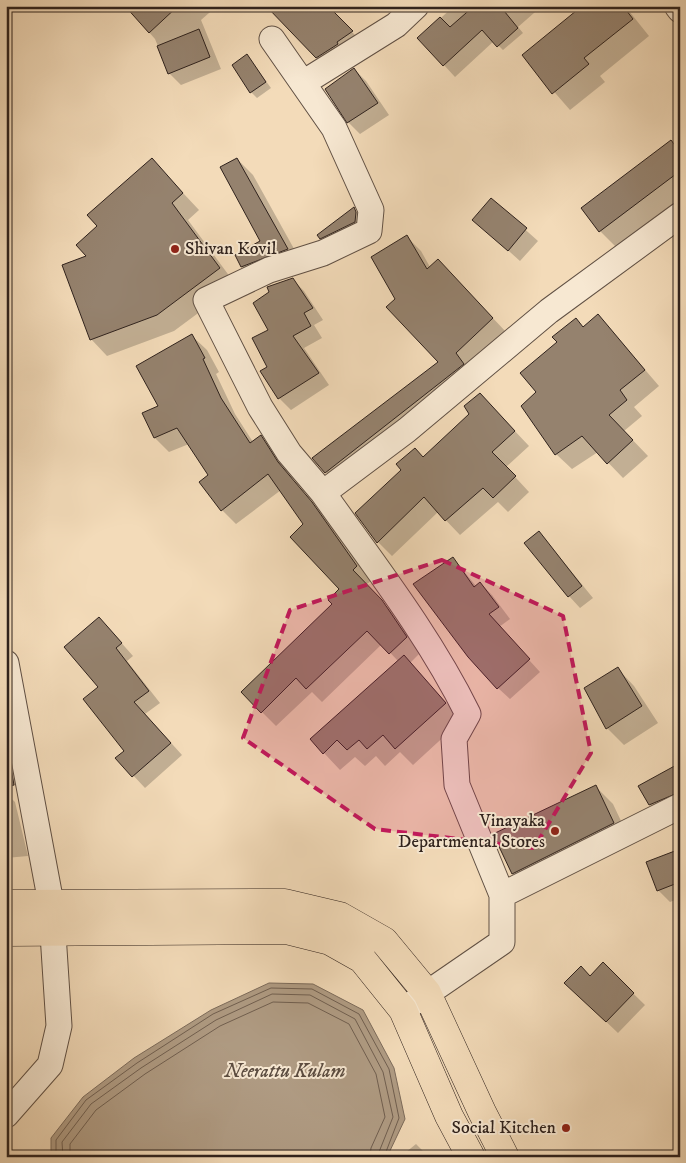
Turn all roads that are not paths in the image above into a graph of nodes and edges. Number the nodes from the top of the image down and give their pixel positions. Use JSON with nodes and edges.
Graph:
{"nodes":[{"id":1,"x":416,"y":6,"type":"edge"},
{"id":2,"x":677,"y":6,"type":"edge"},
{"id":3,"x":680,"y":10,"type":"edge"},
{"id":4,"x":272,"y":39,"type":"dead end"},
{"id":5,"x":303,"y":83,"type":"junction"},
{"id":6,"x":680,"y":215,"type":"edge"},
{"id":7,"x":323,"y":493,"type":"junction"},
{"id":8,"x":6,"y":663,"type":"edge"},
{"id":9,"x":680,"y":806,"type":"edge"},
{"id":10,"x":502,"y":895,"type":"junction"},
{"id":11,"x":52,"y":903,"type":"junction"},
{"id":12,"x":6,"y":904,"type":"edge"},
{"id":13,"x":6,"y":932,"type":"edge"},
{"id":14,"x":52,"y":932,"type":"junction"},
{"id":15,"x":428,"y":993,"type":"junction"},
{"id":16,"x":403,"y":1010,"type":"junction"},
{"id":17,"x":6,"y":1115,"type":"edge"},
{"id":18,"x":471,"y":1157,"type":"edge"},
{"id":19,"x":505,"y":1157,"type":"edge"}],
"edges":[{"from":1,"to":5,"type":"street"},
{"from":2,"to":3,"type":"street"},
{"from":4,"to":5,"type":"street"},
{"from":5,"to":7,"type":"street"},
{"from":6,"to":7,"type":"street"},
{"from":7,"to":10,"type":"street"},
{"from":8,"to":11,"type":"street"},
{"from":9,"to":10,"type":"street"},
{"from":10,"to":15,"type":"street"},
{"from":11,"to":12,"type":"main road"},
{"from":11,"to":14,"type":"street"},
{"from":11,"to":15,"type":"main road"},
{"from":13,"to":14,"type":"main road"},
{"from":14,"to":16,"type":"main road"},
{"from":14,"to":17,"type":"street"},
{"from":15,"to":16,"type":"street"},
{"from":15,"to":19,"type":"main road"},
{"from":16,"to":18,"type":"main road"}]}
